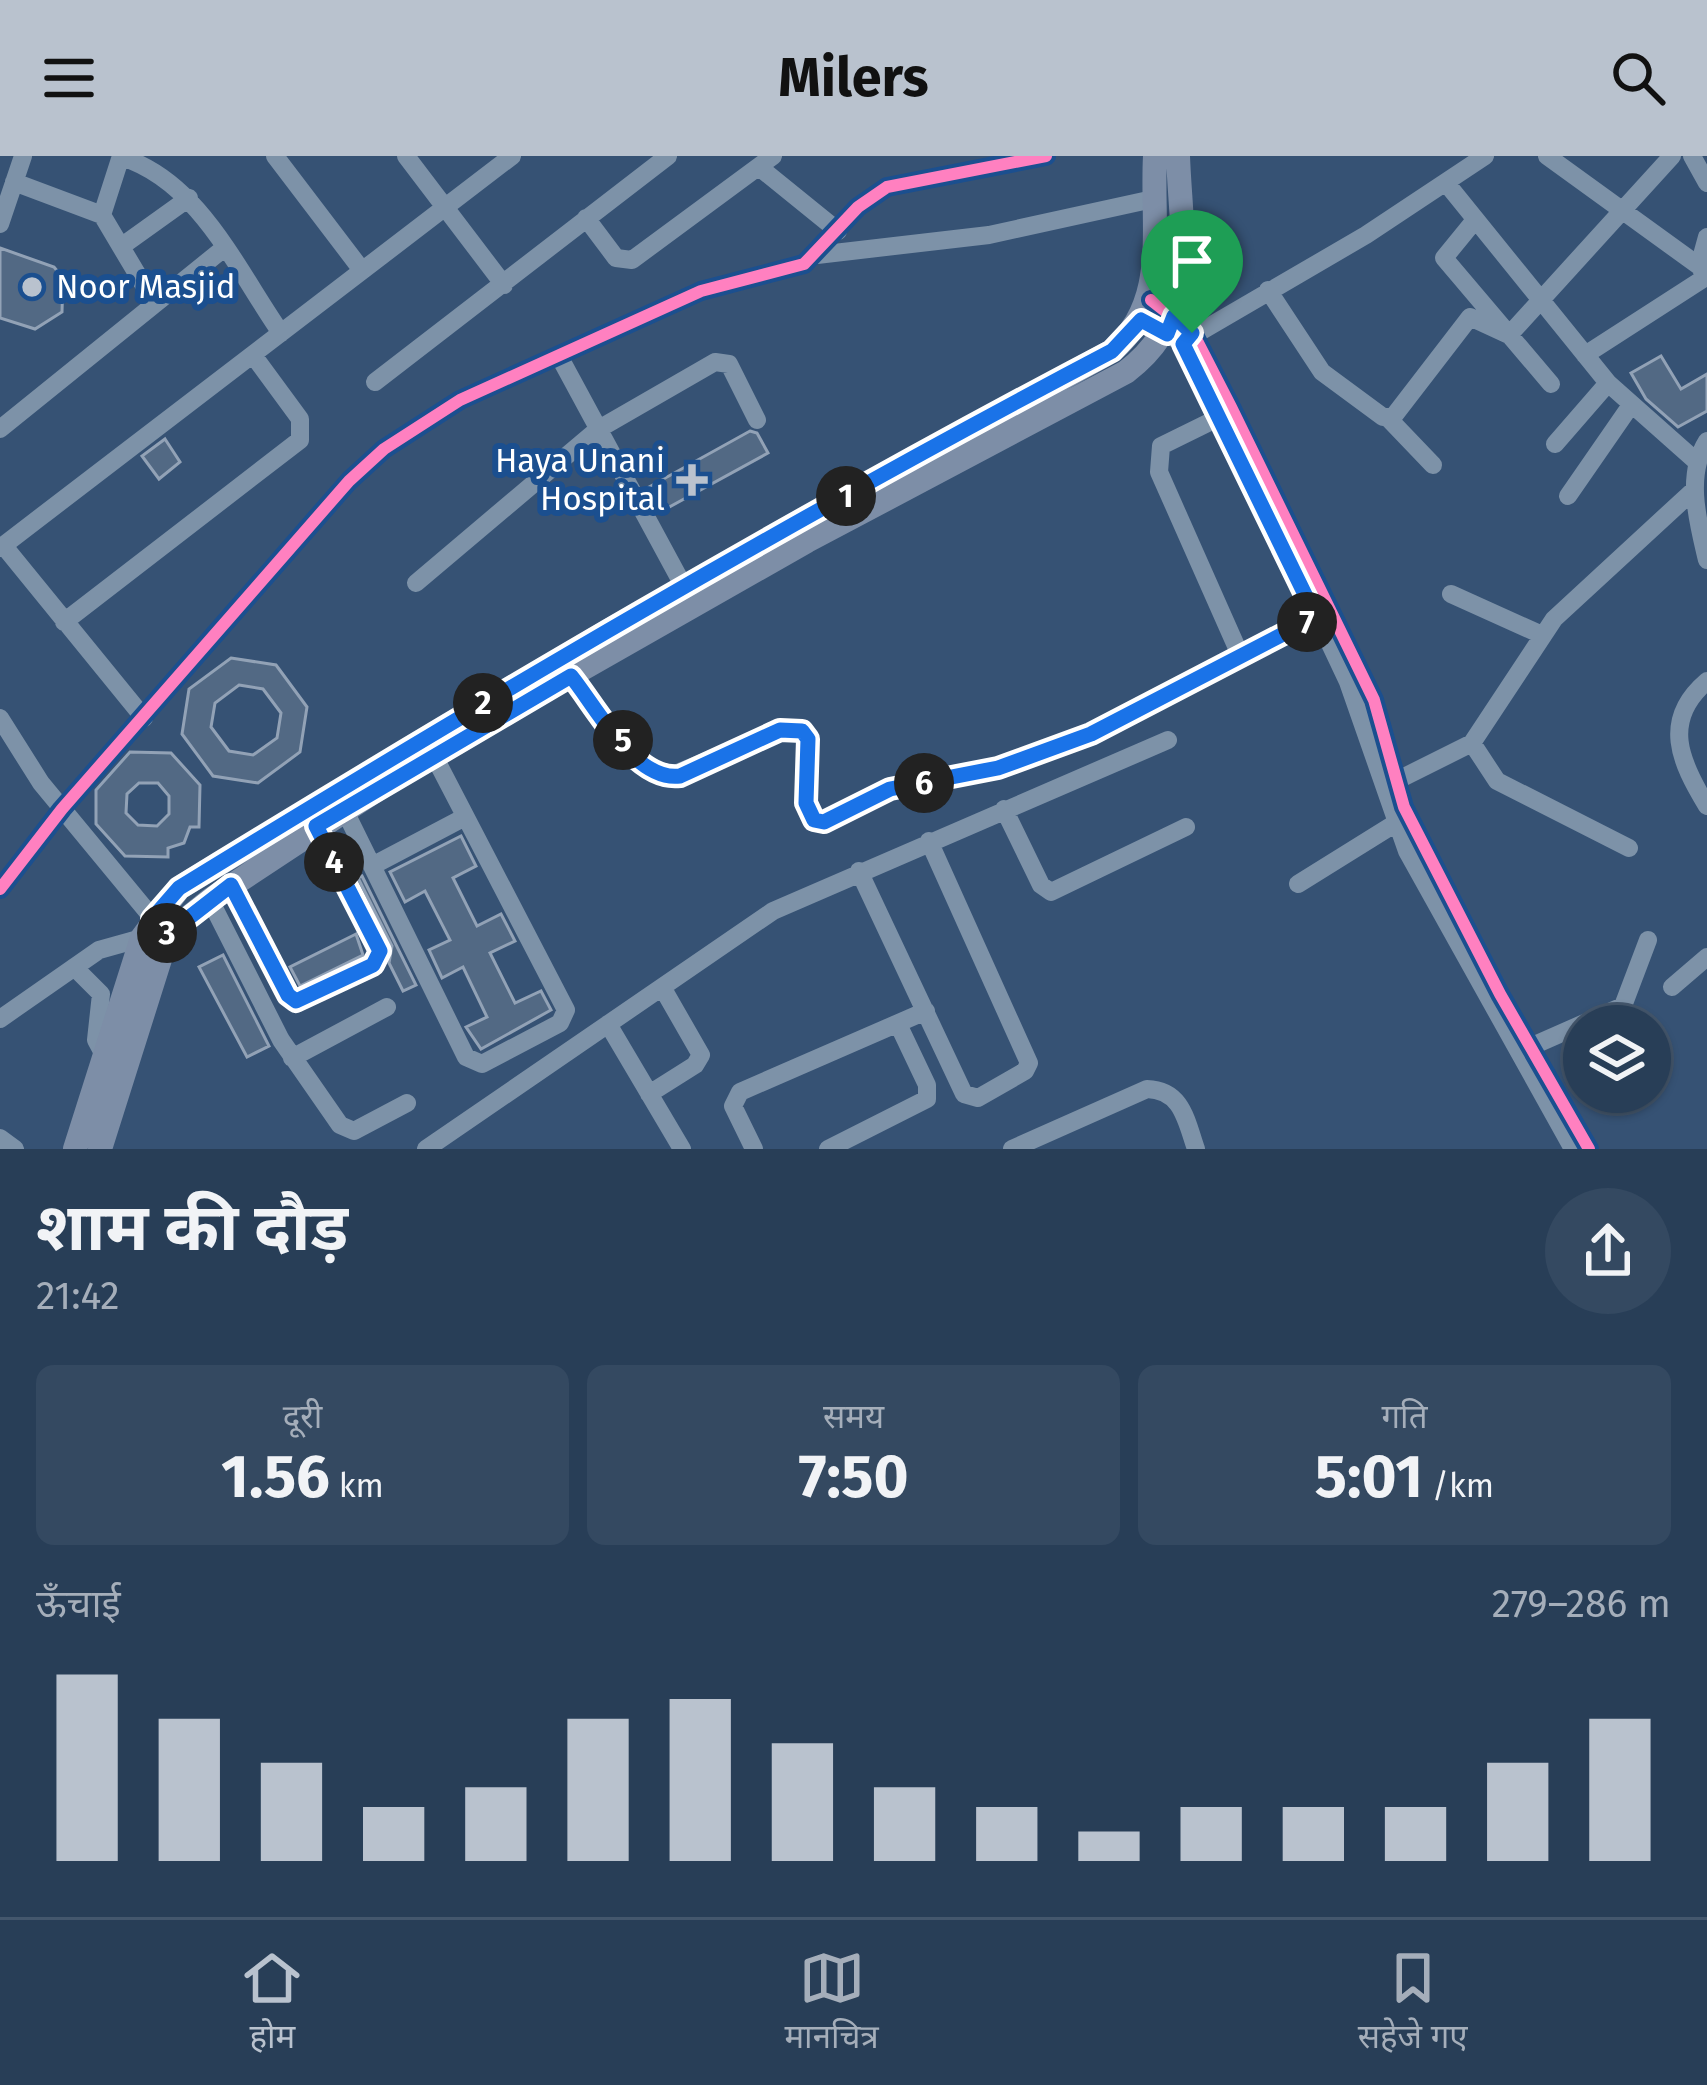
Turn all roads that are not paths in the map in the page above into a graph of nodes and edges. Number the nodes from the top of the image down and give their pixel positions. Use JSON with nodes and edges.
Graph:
{"nodes":[{"id":1,"x":23,"y":156,"type":"edge"},
{"id":2,"x":121,"y":156,"type":"edge"},
{"id":3,"x":275,"y":156,"type":"edge"},
{"id":4,"x":406,"y":156,"type":"edge"},
{"id":5,"x":512,"y":156,"type":"edge"},
{"id":6,"x":668,"y":156,"type":"edge"},
{"id":7,"x":1046,"y":156,"type":"edge"},
{"id":8,"x":1155,"y":156,"type":"edge"},
{"id":9,"x":1178,"y":156,"type":"edge"},
{"id":10,"x":1485,"y":156,"type":"edge"},
{"id":11,"x":1547,"y":156,"type":"edge"},
{"id":12,"x":1672,"y":156,"type":"edge"},
{"id":13,"x":1692,"y":156,"type":"edge"},
{"id":14,"x":766,"y":161,"type":"edge"},
{"id":15,"x":983,"y":161,"type":"edge"},
{"id":16,"x":14,"y":182,"type":"junction"},
{"id":17,"x":1707,"y":183,"type":"edge"},
{"id":18,"x":1447,"y":184,"type":"junction"},
{"id":19,"x":1153,"y":196,"type":"junction"},
{"id":20,"x":188,"y":199,"type":"junction"},
{"id":21,"x":445,"y":207,"type":"junction"},
{"id":22,"x":1622,"y":211,"type":"junction"},
{"id":23,"x":102,"y":214,"type":"junction"},
{"id":24,"x":586,"y":218,"type":"junction"},
{"id":25,"x":1474,"y":220,"type":"junction"},
{"id":26,"x":0,"y":224,"type":"edge"},
{"id":27,"x":838,"y":231,"type":"junction"},
{"id":28,"x":1707,"y":237,"type":"edge"},
{"id":29,"x":122,"y":246,"type":"junction"},
{"id":30,"x":223,"y":249,"type":"junction"},
{"id":31,"x":817,"y":255,"type":"junction"},
{"id":32,"x":361,"y":269,"type":"junction"},
{"id":33,"x":1704,"y":274,"type":"edge"},
{"id":34,"x":504,"y":285,"type":"junction"},
{"id":35,"x":1268,"y":290,"type":"junction"},
{"id":36,"x":1541,"y":300,"type":"junction"},
{"id":37,"x":155,"y":304,"type":"junction"},
{"id":38,"x":1146,"y":310,"type":"junction"},
{"id":39,"x":1179,"y":332,"type":"junction"},
{"id":40,"x":280,"y":333,"type":"junction"},
{"id":41,"x":1509,"y":335,"type":"junction"},
{"id":42,"x":1585,"y":355,"type":"junction"},
{"id":43,"x":253,"y":356,"type":"junction"},
{"id":44,"x":559,"y":356,"type":"junction"},
{"id":45,"x":375,"y":382,"type":"dead end"},
{"id":46,"x":1608,"y":382,"type":"junction"},
{"id":47,"x":1551,"y":384,"type":"dead end"},
{"id":48,"x":1631,"y":405,"type":"junction"},
{"id":49,"x":1222,"y":416,"type":"junction"},
{"id":50,"x":1388,"y":418,"type":"junction"},
{"id":51,"x":757,"y":420,"type":"dead end"},
{"id":52,"x":0,"y":429,"type":"edge"},
{"id":53,"x":597,"y":430,"type":"junction"},
{"id":54,"x":1707,"y":441,"type":"edge"},
{"id":55,"x":1555,"y":444,"type":"dead end"},
{"id":56,"x":1697,"y":462,"type":"junction"},
{"id":57,"x":1433,"y":465,"type":"dead end"},
{"id":58,"x":1695,"y":489,"type":"junction"},
{"id":59,"x":1568,"y":496,"type":"dead end"},
{"id":60,"x":2,"y":546,"type":"edge"},
{"id":61,"x":1707,"y":560,"type":"edge"},
{"id":62,"x":416,"y":583,"type":"dead end"},
{"id":63,"x":684,"y":587,"type":"junction"},
{"id":64,"x":1451,"y":594,"type":"dead end"},
{"id":65,"x":1316,"y":617,"type":"junction"},
{"id":66,"x":64,"y":622,"type":"junction"},
{"id":67,"x":1542,"y":635,"type":"junction"},
{"id":68,"x":1241,"y":657,"type":"junction"},
{"id":69,"x":571,"y":676,"type":"junction"},
{"id":70,"x":1707,"y":681,"type":"edge"},
{"id":71,"x":0,"y":718,"type":"edge"},
{"id":72,"x":144,"y":718,"type":"junction"},
{"id":73,"x":1168,"y":740,"type":"dead end"},
{"id":74,"x":1472,"y":742,"type":"junction"},
{"id":75,"x":433,"y":754,"type":"junction"},
{"id":76,"x":1394,"y":782,"type":"junction"},
{"id":77,"x":1707,"y":806,"type":"edge"},
{"id":78,"x":62,"y":809,"type":"junction"},
{"id":79,"x":344,"y":809,"type":"junction"},
{"id":80,"x":1004,"y":809,"type":"junction"},
{"id":81,"x":465,"y":817,"type":"junction"},
{"id":82,"x":1396,"y":824,"type":"junction"},
{"id":83,"x":316,"y":826,"type":"junction"},
{"id":84,"x":1186,"y":826,"type":"dead end"},
{"id":85,"x":929,"y":841,"type":"junction"},
{"id":86,"x":1629,"y":848,"type":"dead end"},
{"id":87,"x":371,"y":866,"type":"junction"},
{"id":88,"x":859,"y":871,"type":"junction"},
{"id":89,"x":1298,"y":884,"type":"dead end"},
{"id":90,"x":0,"y":889,"type":"edge"},
{"id":91,"x":220,"y":892,"type":"junction"},
{"id":92,"x":154,"y":931,"type":"junction"},
{"id":93,"x":1648,"y":940,"type":"dead end"},
{"id":94,"x":1707,"y":957,"type":"edge"},
{"id":95,"x":74,"y":968,"type":"junction"},
{"id":96,"x":662,"y":987,"type":"junction"},
{"id":97,"x":1672,"y":987,"type":"dead end"},
{"id":98,"x":387,"y":1007,"type":"dead end"},
{"id":99,"x":926,"y":1011,"type":"junction"},
{"id":100,"x":0,"y":1019,"type":"edge"},
{"id":101,"x":608,"y":1024,"type":"junction"},
{"id":102,"x":898,"y":1024,"type":"junction"},
{"id":103,"x":1530,"y":1046,"type":"junction"},
{"id":104,"x":104,"y":1055,"type":"junction"},
{"id":105,"x":292,"y":1058,"type":"junction"},
{"id":106,"x":649,"y":1094,"type":"junction"},
{"id":107,"x":407,"y":1103,"type":"dead end"},
{"id":108,"x":0,"y":1138,"type":"edge"},
{"id":109,"x":15,"y":1149,"type":"edge"},
{"id":110,"x":75,"y":1149,"type":"edge"},
{"id":111,"x":100,"y":1149,"type":"edge"},
{"id":112,"x":426,"y":1149,"type":"edge"},
{"id":113,"x":682,"y":1149,"type":"edge"},
{"id":114,"x":754,"y":1149,"type":"edge"},
{"id":115,"x":828,"y":1149,"type":"edge"},
{"id":116,"x":1012,"y":1149,"type":"edge"},
{"id":117,"x":1196,"y":1149,"type":"edge"},
{"id":118,"x":1573,"y":1149,"type":"edge"},
{"id":119,"x":1589,"y":1149,"type":"edge"}],
"edges":[{"from":1,"to":16,"type":"street"},
{"from":2,"to":20,"type":"street"},
{"from":2,"to":23,"type":"street"},
{"from":3,"to":32,"type":"street"},
{"from":4,"to":21,"type":"street"},
{"from":5,"to":21,"type":"street"},
{"from":6,"to":24,"type":"street"},
{"from":7,"to":15,"type":"street"},
{"from":8,"to":19,"type":"main road"},
{"from":9,"to":39,"type":"main road"},
{"from":10,"to":18,"type":"street"},
{"from":11,"to":22,"type":"street"},
{"from":12,"to":22,"type":"street"},
{"from":13,"to":17,"type":"street"},
{"from":14,"to":24,"type":"street"},
{"from":14,"to":27,"type":"street"},
{"from":15,"to":27,"type":"street"},
{"from":16,"to":23,"type":"street"},
{"from":16,"to":26,"type":"street"},
{"from":18,"to":25,"type":"street"},
{"from":18,"to":35,"type":"street"},
{"from":19,"to":31,"type":"street"},
{"from":19,"to":38,"type":"main road"},
{"from":20,"to":29,"type":"street"},
{"from":20,"to":30,"type":"street"},
{"from":21,"to":32,"type":"street"},
{"from":21,"to":34,"type":"street"},
{"from":22,"to":33,"type":"street"},
{"from":22,"to":36,"type":"street"},
{"from":23,"to":29,"type":"street"},
{"from":24,"to":34,"type":"street"},
{"from":25,"to":36,"type":"street"},
{"from":25,"to":41,"type":"street"},
{"from":27,"to":31,"type":"street"},
{"from":28,"to":33,"type":"street"},
{"from":29,"to":37,"type":"street"},
{"from":30,"to":37,"type":"street"},
{"from":30,"to":40,"type":"street"},
{"from":31,"to":44,"type":"street"},
{"from":32,"to":40,"type":"street"},
{"from":33,"to":42,"type":"street"},
{"from":34,"to":45,"type":"street"},
{"from":35,"to":39,"type":"street"},
{"from":35,"to":50,"type":"street"},
{"from":36,"to":41,"type":"street"},
{"from":36,"to":42,"type":"street"},
{"from":37,"to":52,"type":"street"},
{"from":38,"to":39,"type":"street"},
{"from":38,"to":63,"type":"main road"},
{"from":39,"to":49,"type":"street"},
{"from":39,"to":69,"type":"main road"},
{"from":39,"to":76,"type":"street"},
{"from":40,"to":43,"type":"street"},
{"from":41,"to":47,"type":"street"},
{"from":41,"to":50,"type":"street"},
{"from":42,"to":46,"type":"street"},
{"from":43,"to":60,"type":"street"},
{"from":43,"to":66,"type":"street"},
{"from":44,"to":53,"type":"street"},
{"from":44,"to":72,"type":"street"},
{"from":46,"to":48,"type":"street"},
{"from":46,"to":55,"type":"street"},
{"from":48,"to":56,"type":"street"},
{"from":48,"to":59,"type":"street"},
{"from":49,"to":65,"type":"street"},
{"from":49,"to":68,"type":"street"},
{"from":50,"to":57,"type":"street"},
{"from":51,"to":53,"type":"street"},
{"from":53,"to":62,"type":"street"},
{"from":53,"to":63,"type":"street"},
{"from":54,"to":56,"type":"street"},
{"from":56,"to":58,"type":"street"},
{"from":58,"to":61,"type":"street"},
{"from":58,"to":67,"type":"street"},
{"from":60,"to":66,"type":"street"},
{"from":63,"to":92,"type":"main road"},
{"from":64,"to":67,"type":"street"},
{"from":65,"to":68,"type":"street"},
{"from":65,"to":82,"type":"street"},
{"from":66,"to":72,"type":"street"},
{"from":67,"to":74,"type":"street"},
{"from":68,"to":69,"type":"street"},
{"from":69,"to":75,"type":"main road"},
{"from":70,"to":77,"type":"street"},
{"from":71,"to":78,"type":"street"},
{"from":72,"to":78,"type":"street"},
{"from":73,"to":80,"type":"street"},
{"from":74,"to":76,"type":"street"},
{"from":74,"to":86,"type":"street"},
{"from":75,"to":79,"type":"main road"},
{"from":75,"to":81,"type":"street"},
{"from":76,"to":103,"type":"street"},
{"from":78,"to":90,"type":"street"},
{"from":78,"to":92,"type":"street"},
{"from":79,"to":83,"type":"main road"},
{"from":79,"to":87,"type":"street"},
{"from":80,"to":84,"type":"street"},
{"from":80,"to":85,"type":"street"},
{"from":81,"to":87,"type":"street"},
{"from":81,"to":87,"type":"street"},
{"from":82,"to":89,"type":"street"},
{"from":82,"to":118,"type":"street"},
{"from":83,"to":91,"type":"main road"},
{"from":83,"to":91,"type":"street"},
{"from":85,"to":88,"type":"street"},
{"from":85,"to":99,"type":"street"},
{"from":88,"to":96,"type":"street"},
{"from":88,"to":99,"type":"street"},
{"from":91,"to":92,"type":"main road"},
{"from":91,"to":105,"type":"street"},
{"from":92,"to":95,"type":"street"},
{"from":92,"to":104,"type":"main road"},
{"from":92,"to":111,"type":"main road"},
{"from":93,"to":103,"type":"street"},
{"from":94,"to":97,"type":"street"},
{"from":95,"to":100,"type":"street"},
{"from":95,"to":104,"type":"street"},
{"from":96,"to":101,"type":"street"},
{"from":96,"to":106,"type":"street"},
{"from":98,"to":105,"type":"street"},
{"from":99,"to":102,"type":"street"},
{"from":101,"to":106,"type":"street"},
{"from":101,"to":112,"type":"street"},
{"from":102,"to":114,"type":"street"},
{"from":102,"to":115,"type":"street"},
{"from":103,"to":119,"type":"street"},
{"from":104,"to":110,"type":"main road"},
{"from":105,"to":107,"type":"street"},
{"from":106,"to":113,"type":"street"},
{"from":108,"to":109,"type":"street"},
{"from":116,"to":117,"type":"street"}]}
